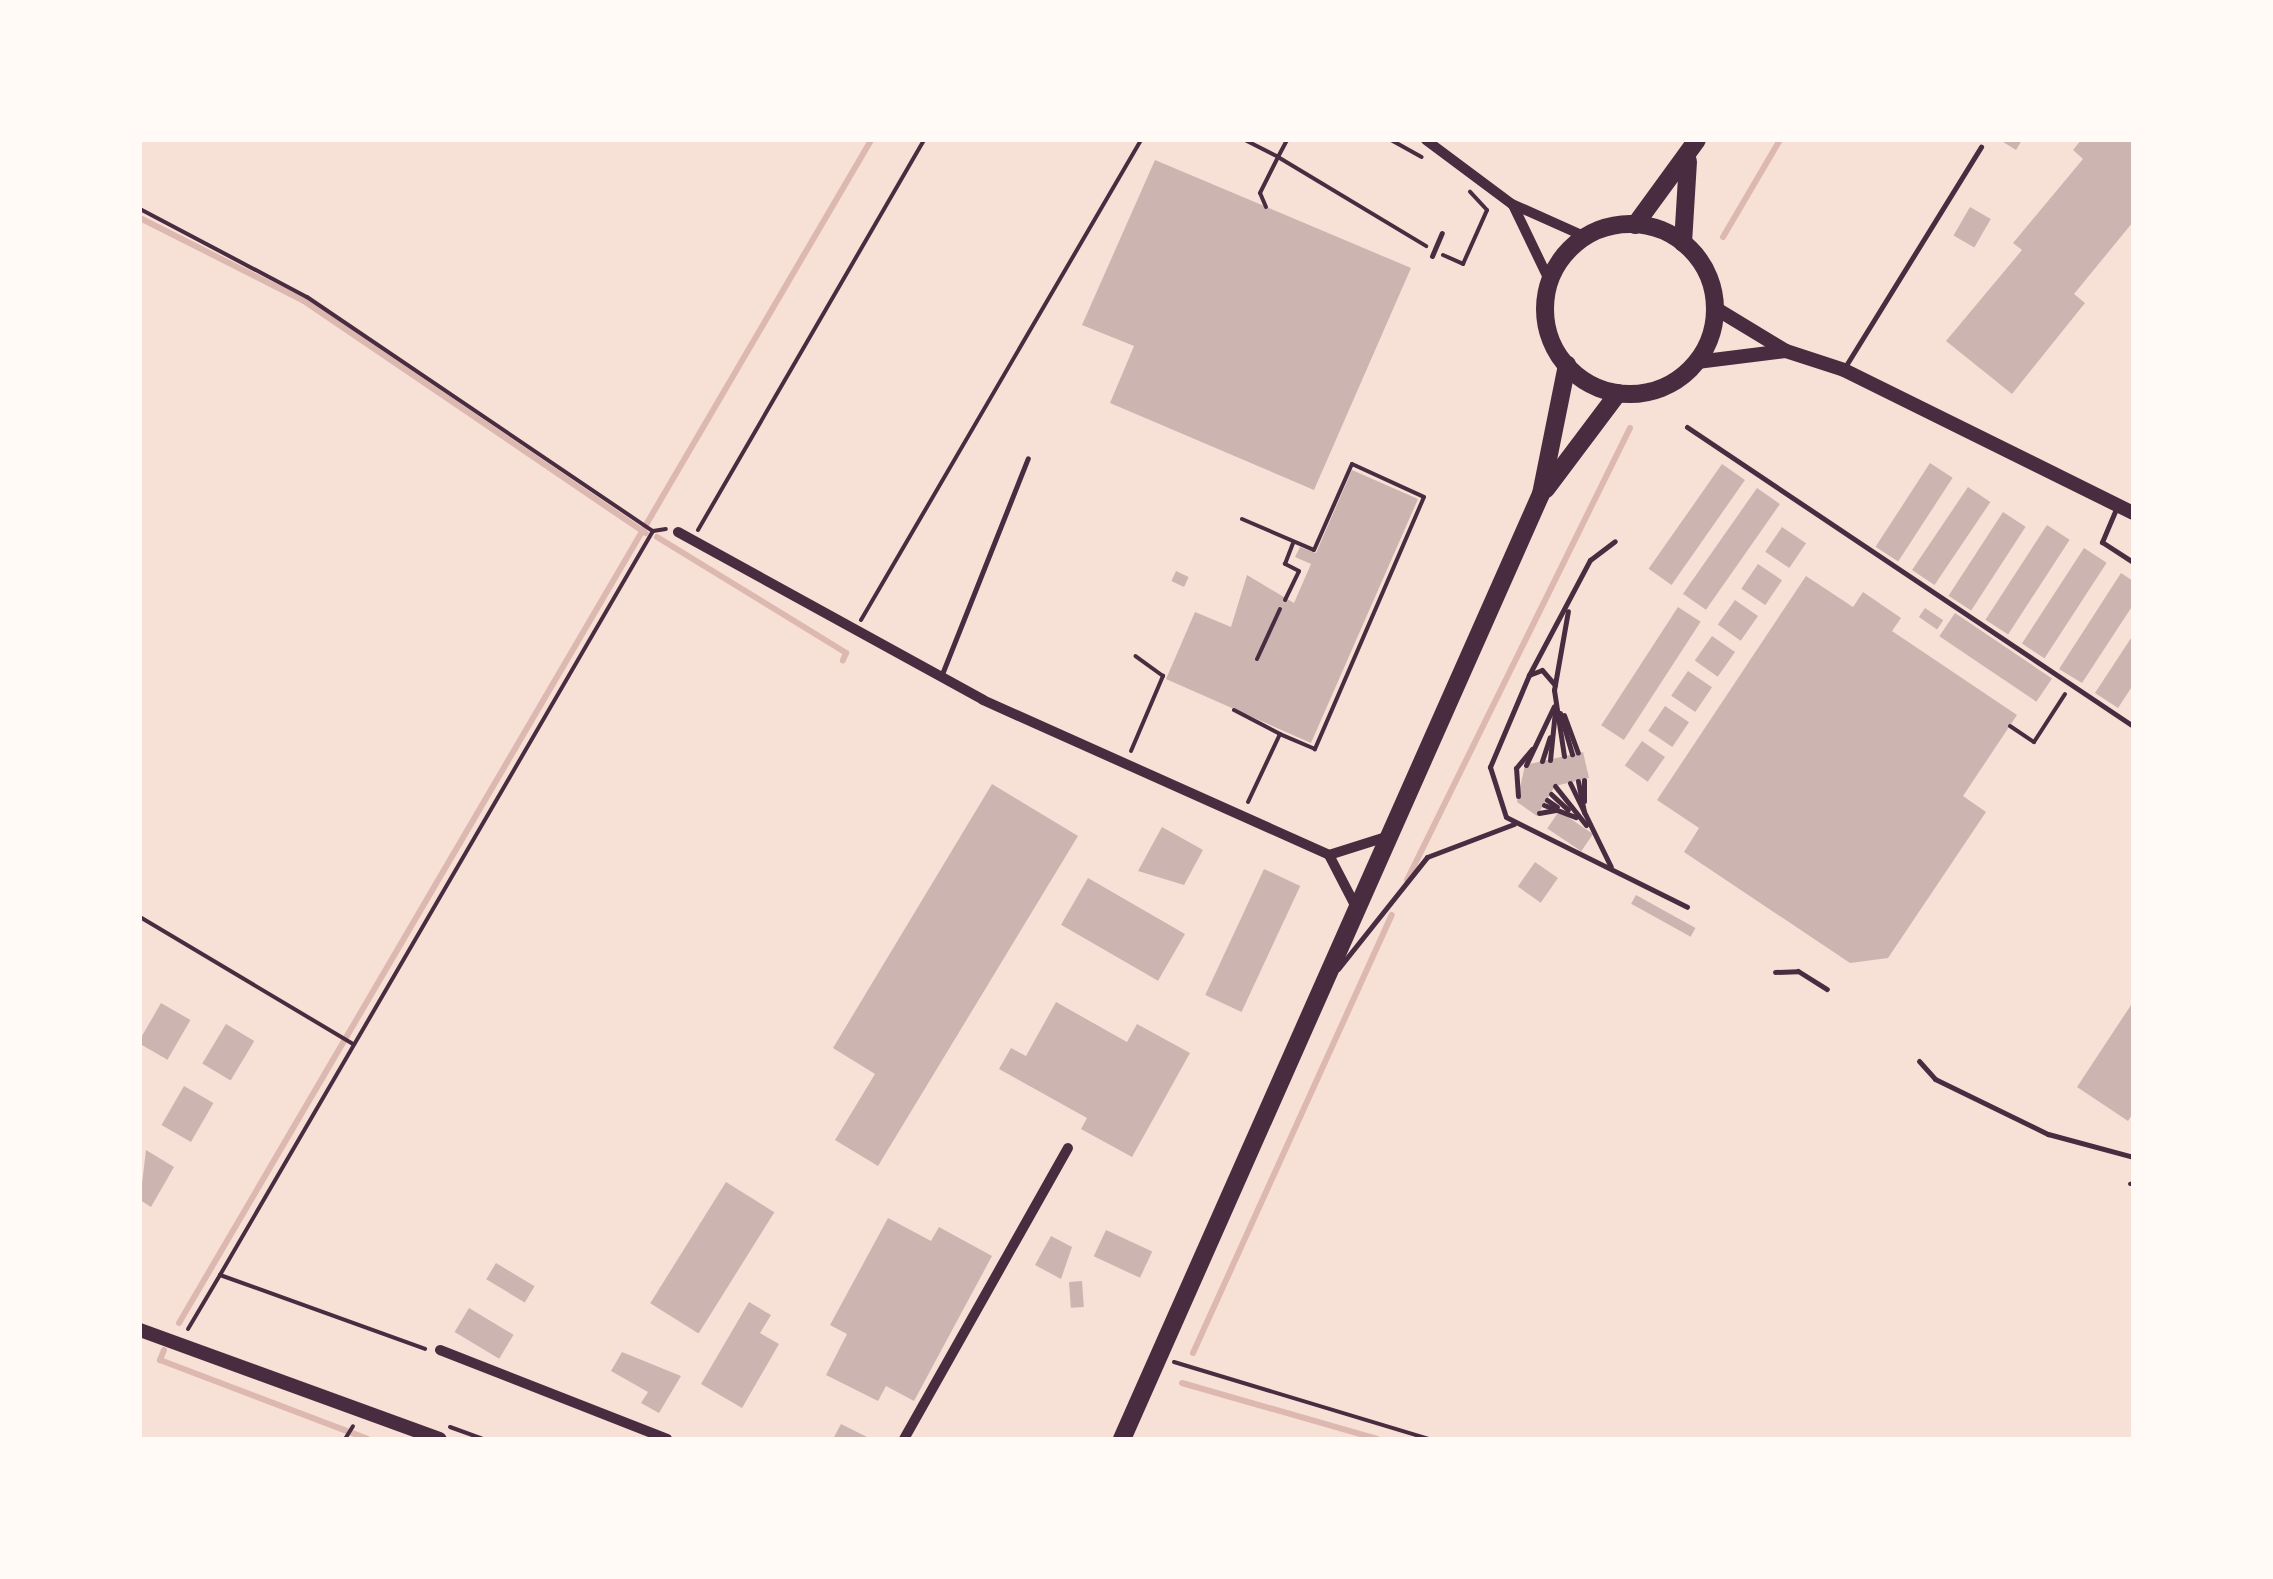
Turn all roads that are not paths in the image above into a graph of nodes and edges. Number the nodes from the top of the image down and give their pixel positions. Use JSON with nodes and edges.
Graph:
{"nodes":[{"id":1,"x":1426,"y":140,"type":"edge"},
{"id":2,"x":1697,"y":140,"type":"edge"},
{"id":3,"x":1981,"y":147,"type":"dead end"},
{"id":4,"x":1688,"y":160,"type":"junction"},
{"id":5,"x":1512,"y":204,"type":"junction"},
{"id":6,"x":1634,"y":225,"type":"junction"},
{"id":7,"x":1442,"y":233,"type":"dead end"},
{"id":8,"x":1586,"y":237,"type":"junction"},
{"id":9,"x":1683,"y":243,"type":"junction"},
{"id":10,"x":1433,"y":253,"type":"road end"},
{"id":11,"x":1550,"y":282,"type":"junction"},
{"id":12,"x":1715,"y":308,"type":"junction"},
{"id":13,"x":1786,"y":351,"type":"junction"},
{"id":14,"x":1696,"y":362,"type":"junction"},
{"id":15,"x":1567,"y":365,"type":"junction"},
{"id":16,"x":1844,"y":370,"type":"junction"},
{"id":17,"x":1618,"y":393,"type":"junction"},
{"id":18,"x":1687,"y":427,"type":"dead end"},
{"id":19,"x":1028,"y":458,"type":"dead end"},
{"id":20,"x":1541,"y":494,"type":"junction"},
{"id":21,"x":2117,"y":506,"type":"junction"},
{"id":22,"x":2133,"y":513,"type":"edge"},
{"id":23,"x":678,"y":532,"type":"dead end"},
{"id":24,"x":1615,"y":541,"type":"dead end"},
{"id":25,"x":2133,"y":562,"type":"edge"},
{"id":26,"x":1568,"y":611,"type":"dead end"},
{"id":27,"x":942,"y":674,"type":"junction"},
{"id":28,"x":1529,"y":675,"type":"junction"},
{"id":29,"x":1555,"y":688,"type":"junction"},
{"id":30,"x":1557,"y":703,"type":"junction"},
{"id":31,"x":2133,"y":726,"type":"edge"},
{"id":32,"x":1534,"y":747,"type":"junction"},
{"id":33,"x":1546,"y":760,"type":"dead end"},
{"id":34,"x":1529,"y":764,"type":"dead end"},
{"id":35,"x":1581,"y":780,"type":"dead end"},
{"id":36,"x":1570,"y":783,"type":"dead end"},
{"id":37,"x":1555,"y":786,"type":"dead end"},
{"id":38,"x":1518,"y":796,"type":"dead end"},
{"id":39,"x":1559,"y":809,"type":"junction"},
{"id":40,"x":1539,"y":813,"type":"dead end"},
{"id":41,"x":1582,"y":819,"type":"junction"},
{"id":42,"x":1514,"y":824,"type":"junction"},
{"id":43,"x":1394,"y":834,"type":"junction"},
{"id":44,"x":1328,"y":855,"type":"junction"},
{"id":45,"x":1611,"y":867,"type":"junction"},
{"id":46,"x":1687,"y":907,"type":"dead end"},
{"id":47,"x":1360,"y":915,"type":"junction"},
{"id":48,"x":1775,"y":972,"type":"dead end"},
{"id":49,"x":1330,"y":976,"type":"junction"},
{"id":50,"x":1827,"y":989,"type":"dead end"},
{"id":51,"x":1919,"y":1061,"type":"dead end"},
{"id":52,"x":1068,"y":1148,"type":"dead end"},
{"id":53,"x":2133,"y":1158,"type":"edge"},
{"id":54,"x":140,"y":1330,"type":"edge"},
{"id":55,"x":440,"y":1350,"type":"road end"},
{"id":56,"x":440,"y":1439,"type":"edge"},
{"id":57,"x":667,"y":1439,"type":"edge"},
{"id":58,"x":904,"y":1439,"type":"edge"},
{"id":59,"x":1122,"y":1439,"type":"edge"}],
"edges":[{"from":1,"to":5,"type":"street"},
{"from":2,"to":4,"type":"main road"},
{"from":3,"to":16,"type":"lane"},
{"from":4,"to":6,"type":"main road"},
{"from":4,"to":9,"type":"main road"},
{"from":5,"to":8,"type":"street"},
{"from":5,"to":11,"type":"street"},
{"from":6,"to":8,"type":"main road"},
{"from":6,"to":9,"type":"main road"},
{"from":7,"to":10,"type":"lane"},
{"from":8,"to":11,"type":"main road"},
{"from":9,"to":12,"type":"main road"},
{"from":11,"to":15,"type":"main road"},
{"from":12,"to":13,"type":"street"},
{"from":12,"to":14,"type":"main road"},
{"from":13,"to":14,"type":"street"},
{"from":13,"to":16,"type":"street"},
{"from":14,"to":17,"type":"main road"},
{"from":15,"to":17,"type":"main road"},
{"from":15,"to":20,"type":"main road"},
{"from":16,"to":21,"type":"street"},
{"from":17,"to":20,"type":"main road"},
{"from":18,"to":31,"type":"lane"},
{"from":19,"to":27,"type":"lane"},
{"from":20,"to":43,"type":"main road"},
{"from":21,"to":22,"type":"street"},
{"from":21,"to":25,"type":"lane"},
{"from":23,"to":27,"type":"street"},
{"from":24,"to":28,"type":"lane"},
{"from":26,"to":29,"type":"lane"},
{"from":27,"to":44,"type":"street"},
{"from":28,"to":29,"type":"lane"},
{"from":28,"to":42,"type":"lane"},
{"from":29,"to":30,"type":"lane"},
{"from":30,"to":30,"type":"lane"},
{"from":30,"to":32,"type":"lane"},
{"from":30,"to":33,"type":"lane"},
{"from":32,"to":34,"type":"lane"},
{"from":32,"to":38,"type":"lane"},
{"from":35,"to":41,"type":"lane"},
{"from":36,"to":41,"type":"lane"},
{"from":37,"to":41,"type":"lane"},
{"from":39,"to":40,"type":"lane"},
{"from":39,"to":41,"type":"lane"},
{"from":39,"to":41,"type":"lane"},
{"from":41,"to":45,"type":"lane"},
{"from":42,"to":45,"type":"lane"},
{"from":42,"to":49,"type":"lane"},
{"from":43,"to":44,"type":"street"},
{"from":43,"to":47,"type":"main road"},
{"from":44,"to":47,"type":"street"},
{"from":45,"to":46,"type":"lane"},
{"from":47,"to":49,"type":"main road"},
{"from":48,"to":50,"type":"lane"},
{"from":49,"to":59,"type":"main road"},
{"from":51,"to":53,"type":"lane"},
{"from":52,"to":58,"type":"street"},
{"from":54,"to":56,"type":"street"},
{"from":55,"to":57,"type":"street"}]}
